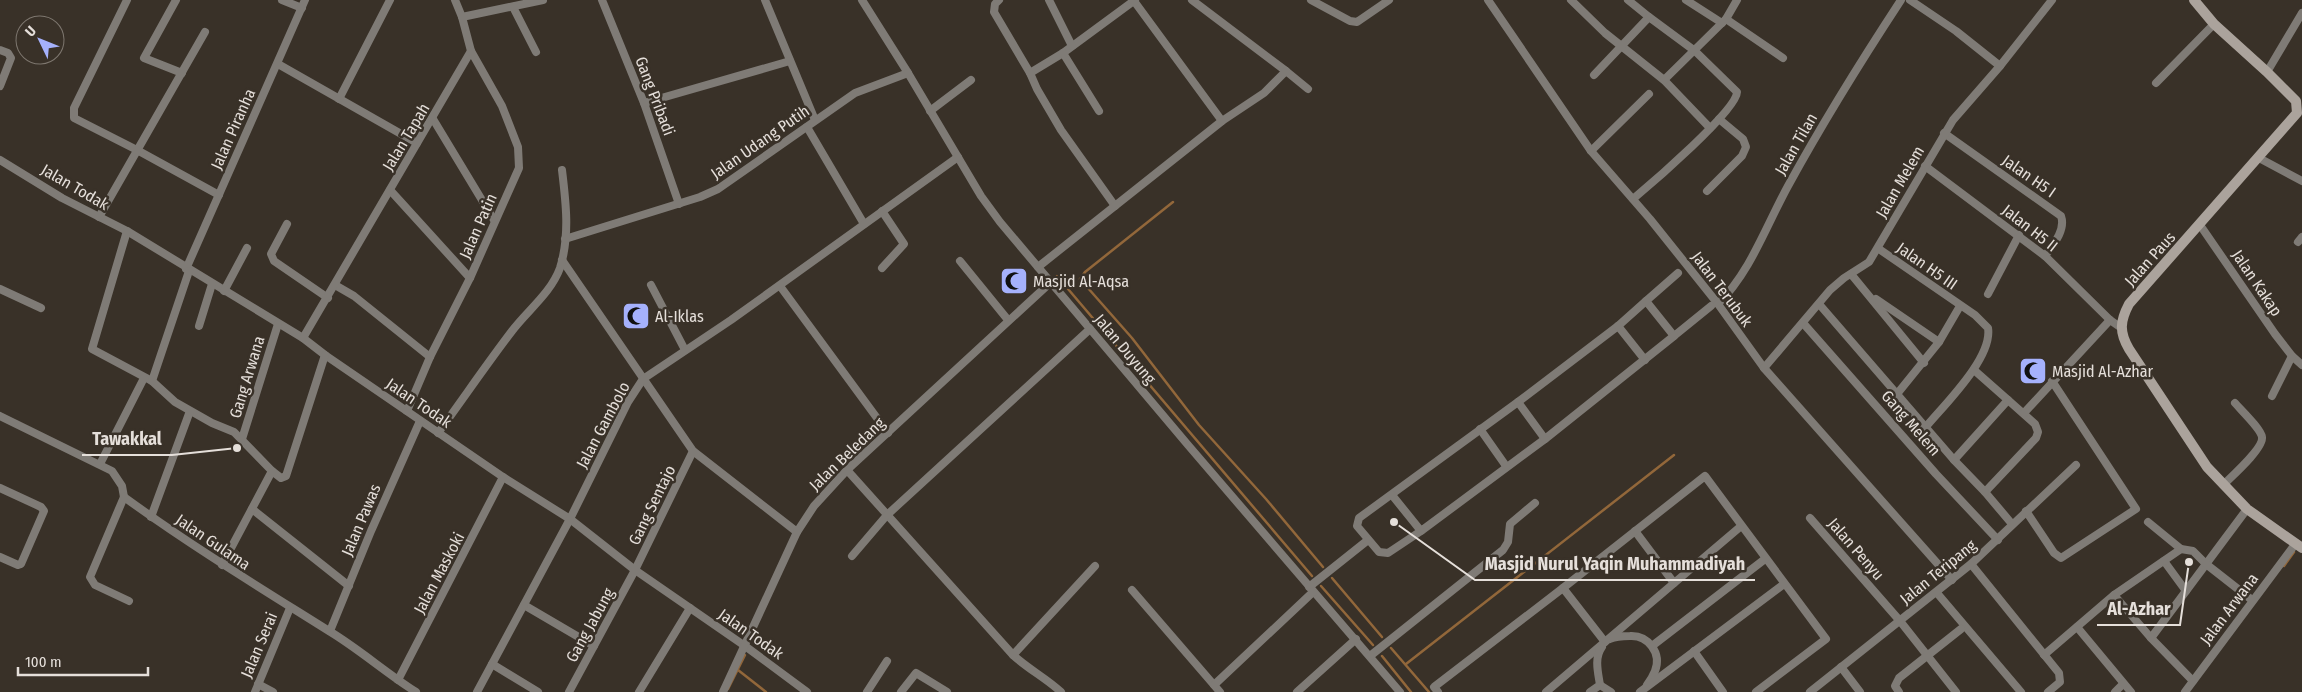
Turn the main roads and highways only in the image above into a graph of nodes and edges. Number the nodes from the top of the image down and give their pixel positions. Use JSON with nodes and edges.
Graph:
{"nodes":[{"id":1,"x":2198,"y":2,"type":"edge"},
{"id":2,"x":2299,"y":103,"type":"edge"},
{"id":3,"x":2299,"y":546,"type":"edge"}],
"edges":[{"from":1,"to":2,"type":"main road","name":"Jalan Paus"},
{"from":2,"to":3,"type":"main road","name":"Jalan Paus"}]}
